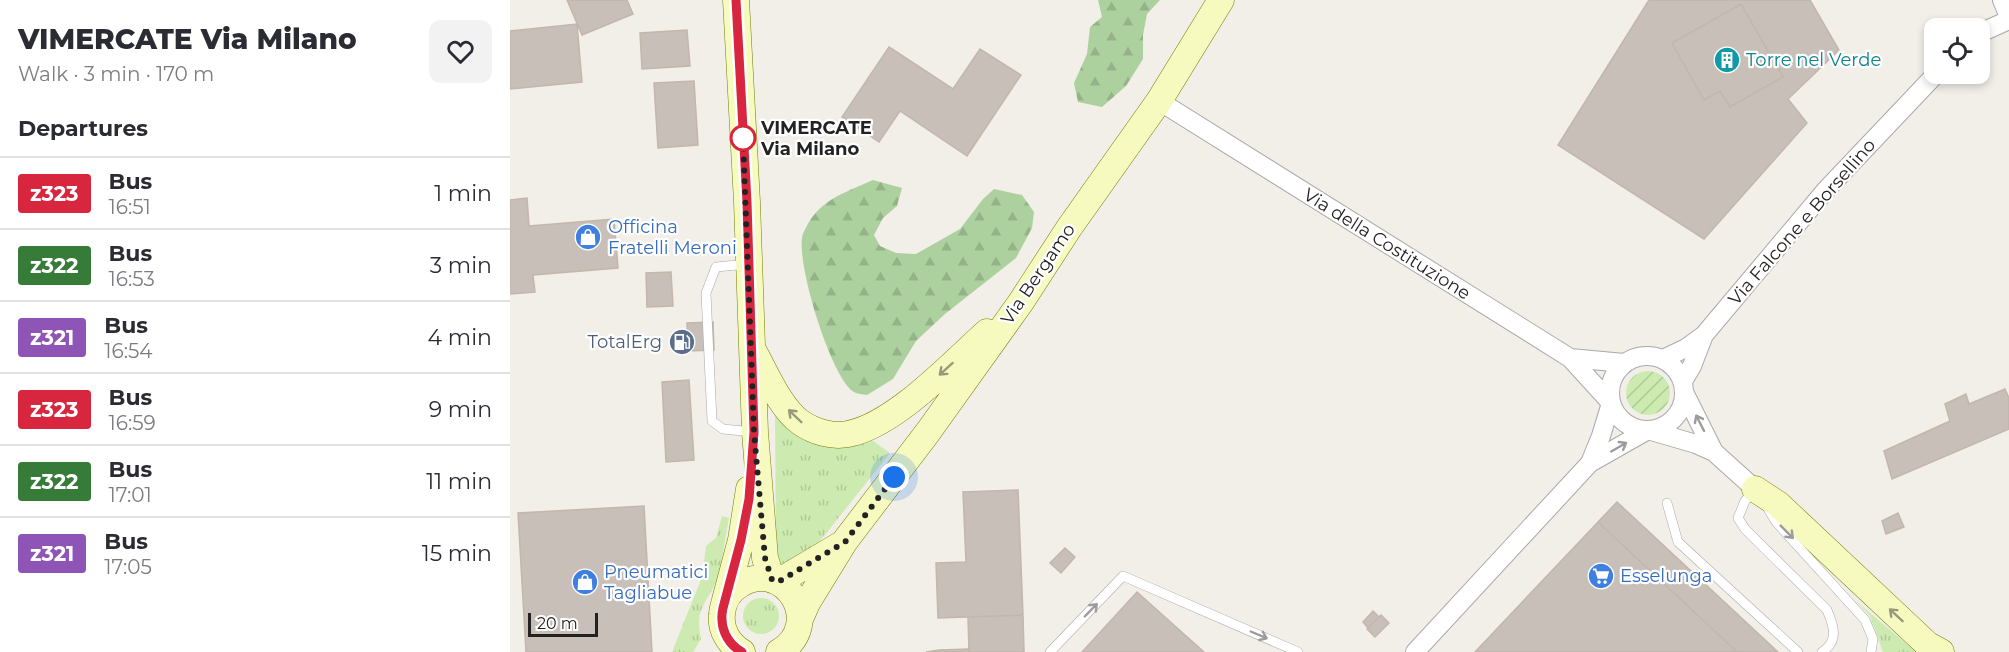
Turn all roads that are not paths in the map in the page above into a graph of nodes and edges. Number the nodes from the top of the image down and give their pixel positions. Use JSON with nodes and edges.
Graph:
{"nodes":[{"id":1,"x":736,"y":0,"type":"edge"},
{"id":2,"x":1221,"y":0,"type":"edge"},
{"id":3,"x":2002,"y":0,"type":"edge"},
{"id":4,"x":2009,"y":18,"type":"edge"},
{"id":5,"x":1990,"y":28,"type":"edge"},
{"id":6,"x":1926,"y":84,"type":"edge"},
{"id":7,"x":1159,"y":101,"type":"junction"},
{"id":8,"x":748,"y":264,"type":"junction"},
{"id":9,"x":1021,"y":302,"type":"junction"},
{"id":10,"x":1704,"y":335,"type":"junction"},
{"id":11,"x":750,"y":344,"type":"junction"},
{"id":12,"x":1570,"y":358,"type":"junction"},
{"id":13,"x":1663,"y":359,"type":"junction"},
{"id":14,"x":1624,"y":363,"type":"junction"},
{"id":15,"x":1684,"y":388,"type":"junction"},
{"id":16,"x":1611,"y":403,"type":"junction"},
{"id":17,"x":1648,"y":430,"type":"junction"},
{"id":18,"x":754,"y":432,"type":"junction"},
{"id":19,"x":1714,"y":452,"type":"junction"},
{"id":20,"x":1590,"y":463,"type":"junction"},
{"id":21,"x":1755,"y":489,"type":"junction"},
{"id":22,"x":1667,"y":503,"type":"dead end"},
{"id":23,"x":1807,"y":531,"type":"junction"},
{"id":24,"x":845,"y":542,"type":"junction"},
{"id":25,"x":1821,"y":573,"type":"junction"},
{"id":26,"x":775,"y":581,"type":"junction"},
{"id":27,"x":725,"y":601,"type":"junction"},
{"id":28,"x":800,"y":633,"type":"edge"},
{"id":29,"x":732,"y":649,"type":"edge"},
{"id":30,"x":779,"y":652,"type":"edge"},
{"id":31,"x":1050,"y":652,"type":"edge"},
{"id":32,"x":1298,"y":652,"type":"edge"},
{"id":33,"x":1415,"y":652,"type":"edge"},
{"id":34,"x":1798,"y":652,"type":"edge"},
{"id":35,"x":1822,"y":652,"type":"edge"},
{"id":36,"x":1871,"y":652,"type":"edge"},
{"id":37,"x":1941,"y":652,"type":"edge"}],
"edges":[{"from":1,"to":8,"type":"street"},
{"from":2,"to":7,"type":"street","name":"Via Bergamo"},
{"from":3,"to":4,"type":"street"},
{"from":4,"to":5,"type":"street"},
{"from":6,"to":10,"type":"street","name":"Via Falcone e Borsellino"},
{"from":7,"to":9,"type":"street","name":"Via Bergamo"},
{"from":7,"to":12,"type":"street","name":"Via della Costituzione"},
{"from":8,"to":11,"type":"street"},
{"from":8,"to":18,"type":"lane"},
{"from":9,"to":11,"type":"street","one_way":true},
{"from":9,"to":24,"type":"street","name":"Via Bergamo"},
{"from":10,"to":13,"type":"street"},
{"from":10,"to":15,"type":"street","name":"Via Falcone e Borsellino"},
{"from":11,"to":18,"type":"street"},
{"from":12,"to":14,"type":"street","name":"Via della Costituzione"},
{"from":12,"to":16,"type":"street"},
{"from":13,"to":14,"type":"street"},
{"from":13,"to":15,"type":"street"},
{"from":14,"to":16,"type":"street"},
{"from":15,"to":17,"type":"street"},
{"from":19,"to":15,"type":"street","one_way":true},
{"from":16,"to":17,"type":"street"},
{"from":16,"to":20,"type":"street"},
{"from":17,"to":19,"type":"street"},
{"from":20,"to":17,"type":"street","one_way":true},
{"from":18,"to":26,"type":"street"},
{"from":18,"to":27,"type":"street"},
{"from":19,"to":21,"type":"street"},
{"from":20,"to":33,"type":"street"},
{"from":21,"to":23,"type":"street"},
{"from":21,"to":25,"type":"lane","one_way":true},
{"from":21,"to":35,"type":"lane"},
{"from":22,"to":34,"type":"lane"},
{"from":23,"to":25,"type":"lane"},
{"from":37,"to":23,"type":"street","one_way":true},
{"from":24,"to":26,"type":"street","name":"Via Bergamo"},
{"from":24,"to":28,"type":"street","name":"Via Bergamo"},
{"from":25,"to":36,"type":"lane"},
{"from":26,"to":27,"type":"street"},
{"from":26,"to":28,"type":"street"},
{"from":27,"to":29,"type":"street"},
{"from":28,"to":30,"type":"street","name":"Via Bergamo"},
{"from":31,"to":32,"type":"lane","one_way":true}]}
